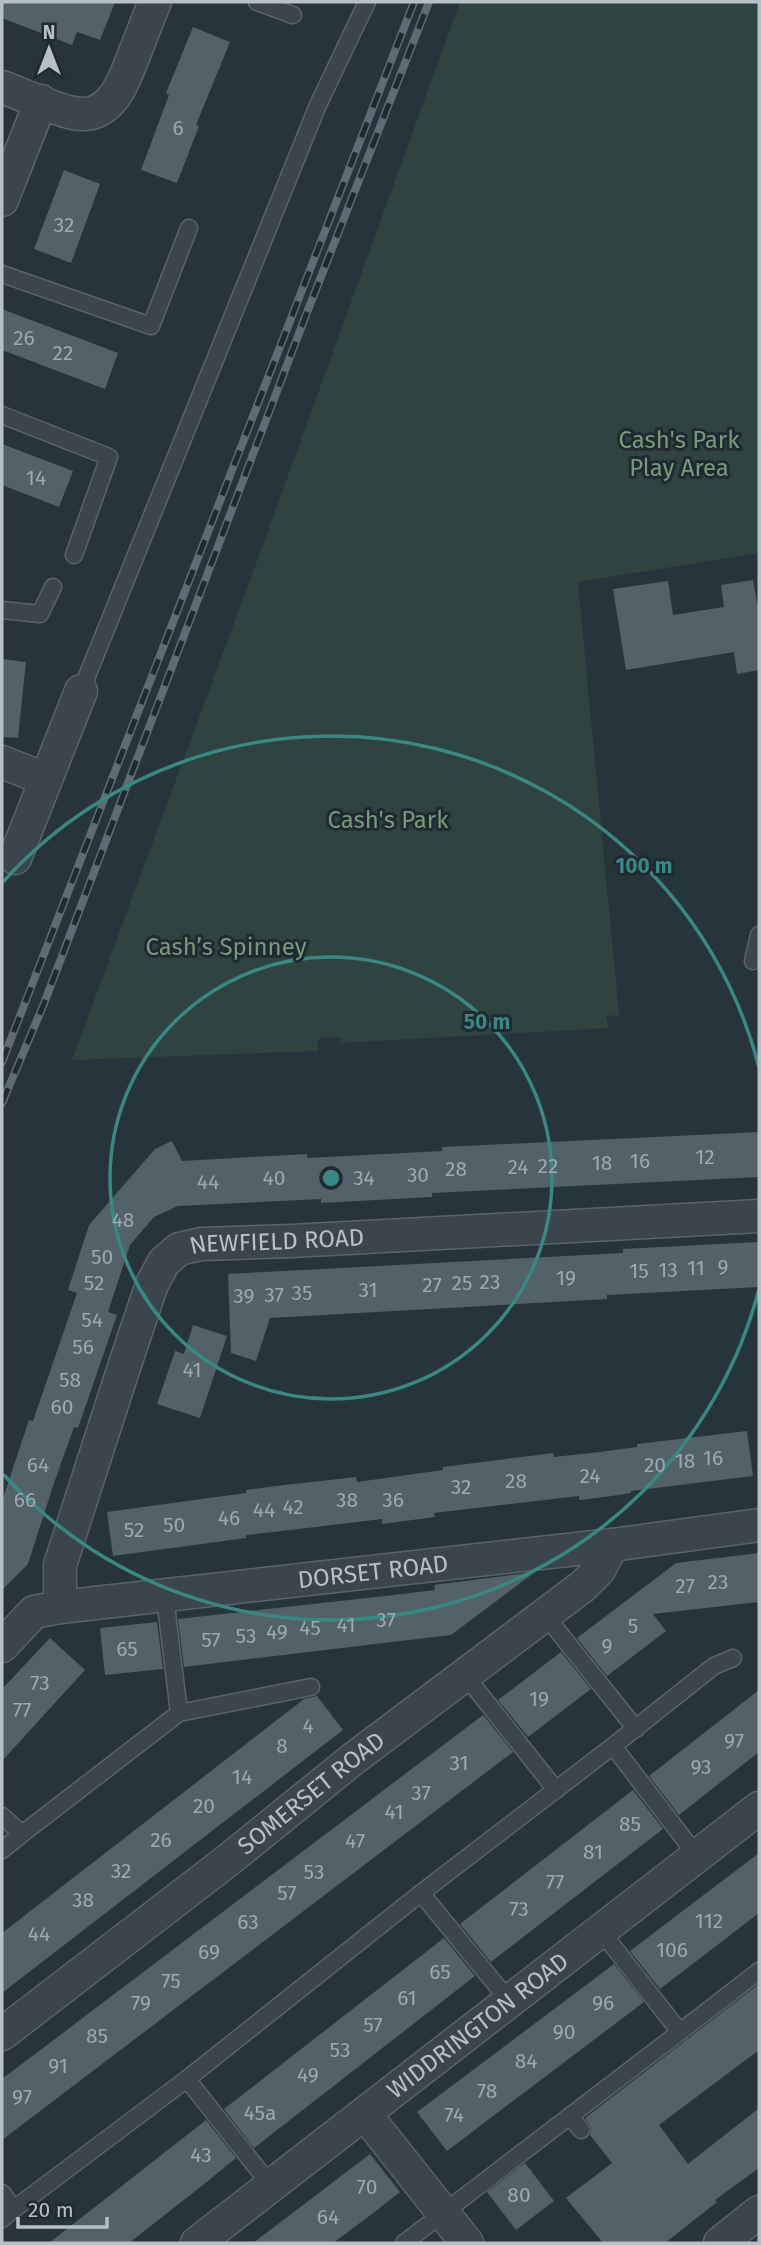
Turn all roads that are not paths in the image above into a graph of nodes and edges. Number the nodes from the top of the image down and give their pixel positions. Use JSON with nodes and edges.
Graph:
{"nodes":[{"id":1,"x":155,"y":2,"type":"edge"},
{"id":2,"x":257,"y":2,"type":"edge"},
{"id":3,"x":368,"y":2,"type":"edge"},
{"id":4,"x":293,"y":15,"type":"dead end"},
{"id":5,"x":2,"y":87,"type":"edge"},
{"id":6,"x":41,"y":101,"type":"junction"},
{"id":7,"x":2,"y":200,"type":"edge"},
{"id":8,"x":189,"y":228,"type":"dead end"},
{"id":9,"x":2,"y":274,"type":"edge"},
{"id":10,"x":2,"y":415,"type":"edge"},
{"id":11,"x":74,"y":555,"type":"dead end"},
{"id":12,"x":53,"y":587,"type":"dead end"},
{"id":13,"x":2,"y":610,"type":"edge"},
{"id":14,"x":81,"y":691,"type":"joint"},
{"id":15,"x":2,"y":762,"type":"edge"},
{"id":16,"x":45,"y":779,"type":"junction"},
{"id":17,"x":15,"y":858,"type":"dead end"},
{"id":18,"x":759,"y":935,"type":"edge"},
{"id":19,"x":753,"y":961,"type":"dead end"},
{"id":20,"x":759,"y":1216,"type":"edge"},
{"id":21,"x":759,"y":1525,"type":"edge"},
{"id":22,"x":612,"y":1545,"type":"junction"},
{"id":23,"x":165,"y":1597,"type":"junction"},
{"id":24,"x":60,"y":1607,"type":"junction"},
{"id":25,"x":545,"y":1615,"type":"junction"},
{"id":26,"x":2,"y":1646,"type":"edge"},
{"id":27,"x":733,"y":1658,"type":"dead end"},
{"id":28,"x":465,"y":1675,"type":"junction"},
{"id":29,"x":311,"y":1687,"type":"dead end"},
{"id":30,"x":178,"y":1713,"type":"junction"},
{"id":31,"x":636,"y":1728,"type":"junction"},
{"id":32,"x":613,"y":1746,"type":"junction"},
{"id":33,"x":556,"y":1790,"type":"junction"},
{"id":34,"x":759,"y":1808,"type":"edge"},
{"id":35,"x":2,"y":1816,"type":"edge"},
{"id":36,"x":22,"y":1834,"type":"junction"},
{"id":37,"x":2,"y":1850,"type":"edge"},
{"id":38,"x":697,"y":1856,"type":"junction"},
{"id":39,"x":421,"y":1893,"type":"junction"},
{"id":40,"x":601,"y":1931,"type":"junction"},
{"id":41,"x":759,"y":1971,"type":"edge"},
{"id":42,"x":509,"y":2002,"type":"junction"},
{"id":43,"x":680,"y":2032,"type":"junction"},
{"id":44,"x":2,"y":2034,"type":"edge"},
{"id":45,"x":187,"y":2079,"type":"junction"},
{"id":46,"x":365,"y":2114,"type":"junction"},
{"id":47,"x":570,"y":2116,"type":"junction"},
{"id":48,"x":581,"y":2130,"type":"dead end"},
{"id":49,"x":271,"y":2186,"type":"junction"},
{"id":50,"x":2,"y":2193,"type":"edge"},
{"id":51,"x":759,"y":2212,"type":"edge"},
{"id":52,"x":443,"y":2213,"type":"junction"},
{"id":53,"x":8,"y":2214,"type":"edge"},
{"id":54,"x":198,"y":2243,"type":"edge"},
{"id":55,"x":404,"y":2243,"type":"edge"},
{"id":56,"x":467,"y":2243,"type":"edge"},
{"id":57,"x":720,"y":2243,"type":"edge"}],
"edges":[{"from":1,"to":6,"type":"street"},
{"from":2,"to":4,"type":"lane"},
{"from":3,"to":14,"type":"lane"},
{"from":5,"to":6,"type":"street"},
{"from":6,"to":7,"type":"street"},
{"from":8,"to":9,"type":"lane"},
{"from":10,"to":11,"type":"lane"},
{"from":12,"to":13,"type":"lane"},
{"from":14,"to":16,"type":"street"},
{"from":15,"to":16,"type":"street"},
{"from":16,"to":17,"type":"street"},
{"from":18,"to":19,"type":"lane"},
{"from":20,"to":24,"type":"street","name":"NEWFIELD ROAD"},
{"from":21,"to":22,"type":"street","name":"DORSET ROAD"},
{"from":22,"to":23,"type":"street","name":"DORSET ROAD"},
{"from":22,"to":25,"type":"street","name":"SOMERSET ROAD"},
{"from":23,"to":24,"type":"street","name":"DORSET ROAD"},
{"from":23,"to":30,"type":"lane"},
{"from":24,"to":26,"type":"street","name":"DORSET ROAD"},
{"from":25,"to":28,"type":"street","name":"SOMERSET ROAD"},
{"from":25,"to":31,"type":"lane"},
{"from":27,"to":31,"type":"lane"},
{"from":28,"to":33,"type":"lane"},
{"from":28,"to":44,"type":"street","name":"SOMERSET ROAD"},
{"from":29,"to":30,"type":"lane"},
{"from":30,"to":36,"type":"lane"},
{"from":31,"to":32,"type":"lane"},
{"from":32,"to":33,"type":"lane"},
{"from":32,"to":38,"type":"lane"},
{"from":33,"to":39,"type":"lane"},
{"from":34,"to":38,"type":"street","name":"WIDDRINGTON ROAD"},
{"from":35,"to":36,"type":"lane"},
{"from":36,"to":37,"type":"lane"},
{"from":38,"to":40,"type":"street","name":"WIDDRINGTON ROAD"},
{"from":39,"to":42,"type":"lane"},
{"from":39,"to":45,"type":"lane"},
{"from":40,"to":42,"type":"street","name":"WIDDRINGTON ROAD"},
{"from":40,"to":43,"type":"lane"},
{"from":41,"to":43,"type":"lane"},
{"from":42,"to":46,"type":"street","name":"WIDDRINGTON ROAD"},
{"from":43,"to":47,"type":"lane"},
{"from":45,"to":49,"type":"lane"},
{"from":45,"to":53,"type":"lane"},
{"from":46,"to":49,"type":"street","name":"WIDDRINGTON ROAD"},
{"from":46,"to":52,"type":"street"},
{"from":47,"to":48,"type":"lane"},
{"from":47,"to":52,"type":"lane"},
{"from":49,"to":54,"type":"street","name":"WIDDRINGTON ROAD"},
{"from":50,"to":53,"type":"lane"},
{"from":51,"to":57,"type":"street"},
{"from":52,"to":55,"type":"lane"},
{"from":52,"to":56,"type":"street"}]}
